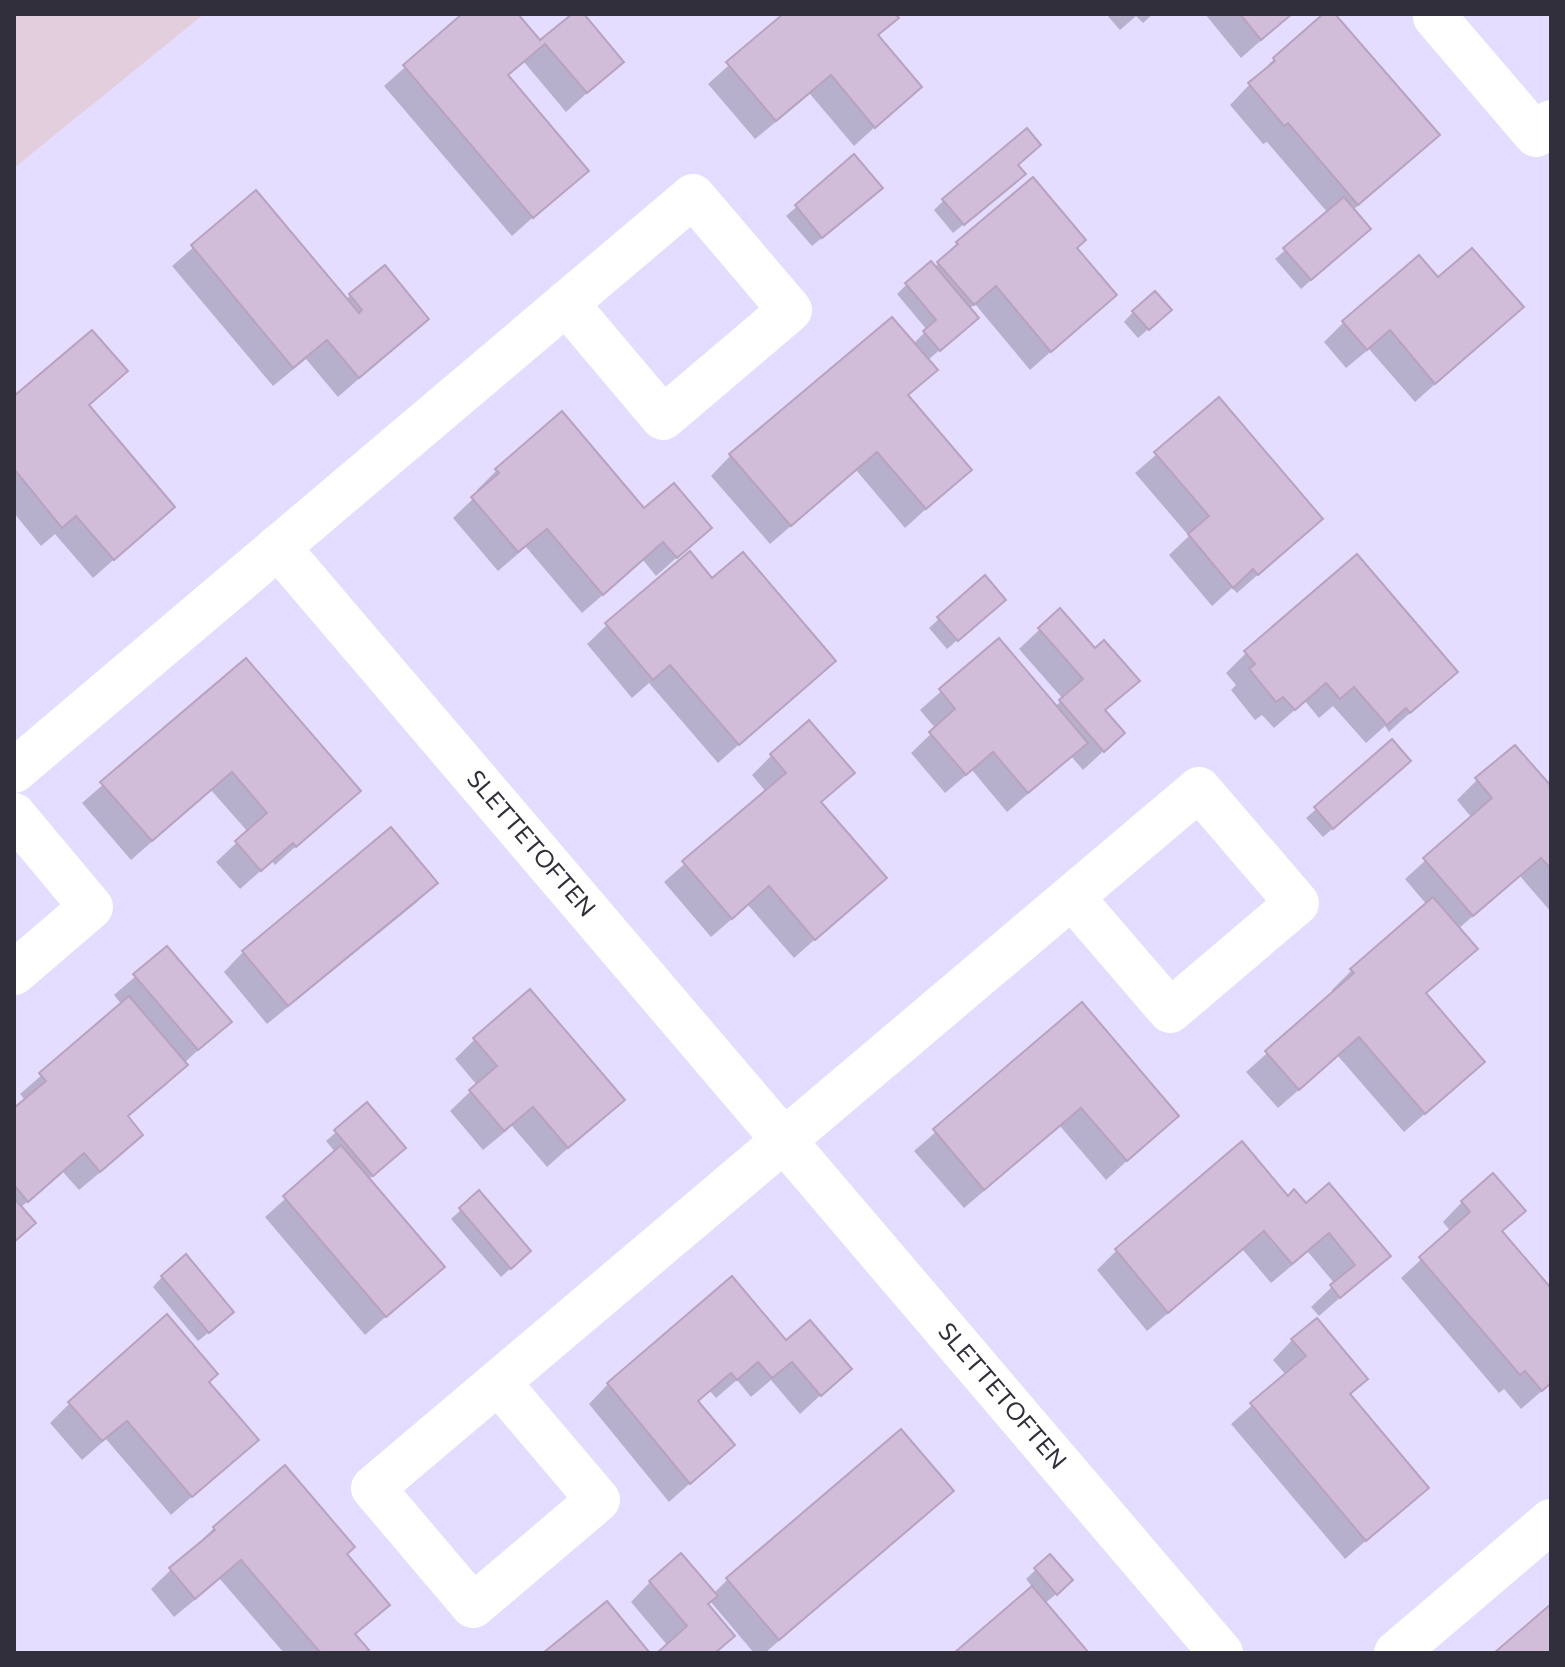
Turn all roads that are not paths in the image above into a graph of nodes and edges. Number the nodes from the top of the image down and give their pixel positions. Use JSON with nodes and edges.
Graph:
{"nodes":[{"id":1,"x":1438,"y":14,"type":"edge"},
{"id":2,"x":1551,"y":122,"type":"edge"},
{"id":3,"x":566,"y":303,"type":"junction"},
{"id":4,"x":278,"y":547,"type":"junction"},
{"id":5,"x":14,"y":771,"type":"edge"},
{"id":6,"x":14,"y":815,"type":"edge"},
{"id":7,"x":1072,"y":897,"type":"junction"},
{"id":8,"x":14,"y":973,"type":"edge"},
{"id":9,"x":784,"y":1140,"type":"junction"},
{"id":10,"x":498,"y":1382,"type":"junction"},
{"id":11,"x":1551,"y":1521,"type":"edge"},
{"id":12,"x":1221,"y":1653,"type":"edge"},
{"id":13,"x":1396,"y":1653,"type":"edge"}],
"edges":[{"from":1,"to":2,"type":"street"},
{"from":3,"to":3,"type":"street"},
{"from":3,"to":4,"type":"street"},
{"from":4,"to":5,"type":"street"},
{"from":4,"to":9,"type":"street","name":"SLETTETOFTEN"},
{"from":6,"to":8,"type":"street"},
{"from":7,"to":7,"type":"street"},
{"from":7,"to":9,"type":"street"},
{"from":9,"to":10,"type":"street"},
{"from":9,"to":12,"type":"street","name":"SLETTETOFTEN"},
{"from":10,"to":10,"type":"street"},
{"from":11,"to":13,"type":"street"}]}
